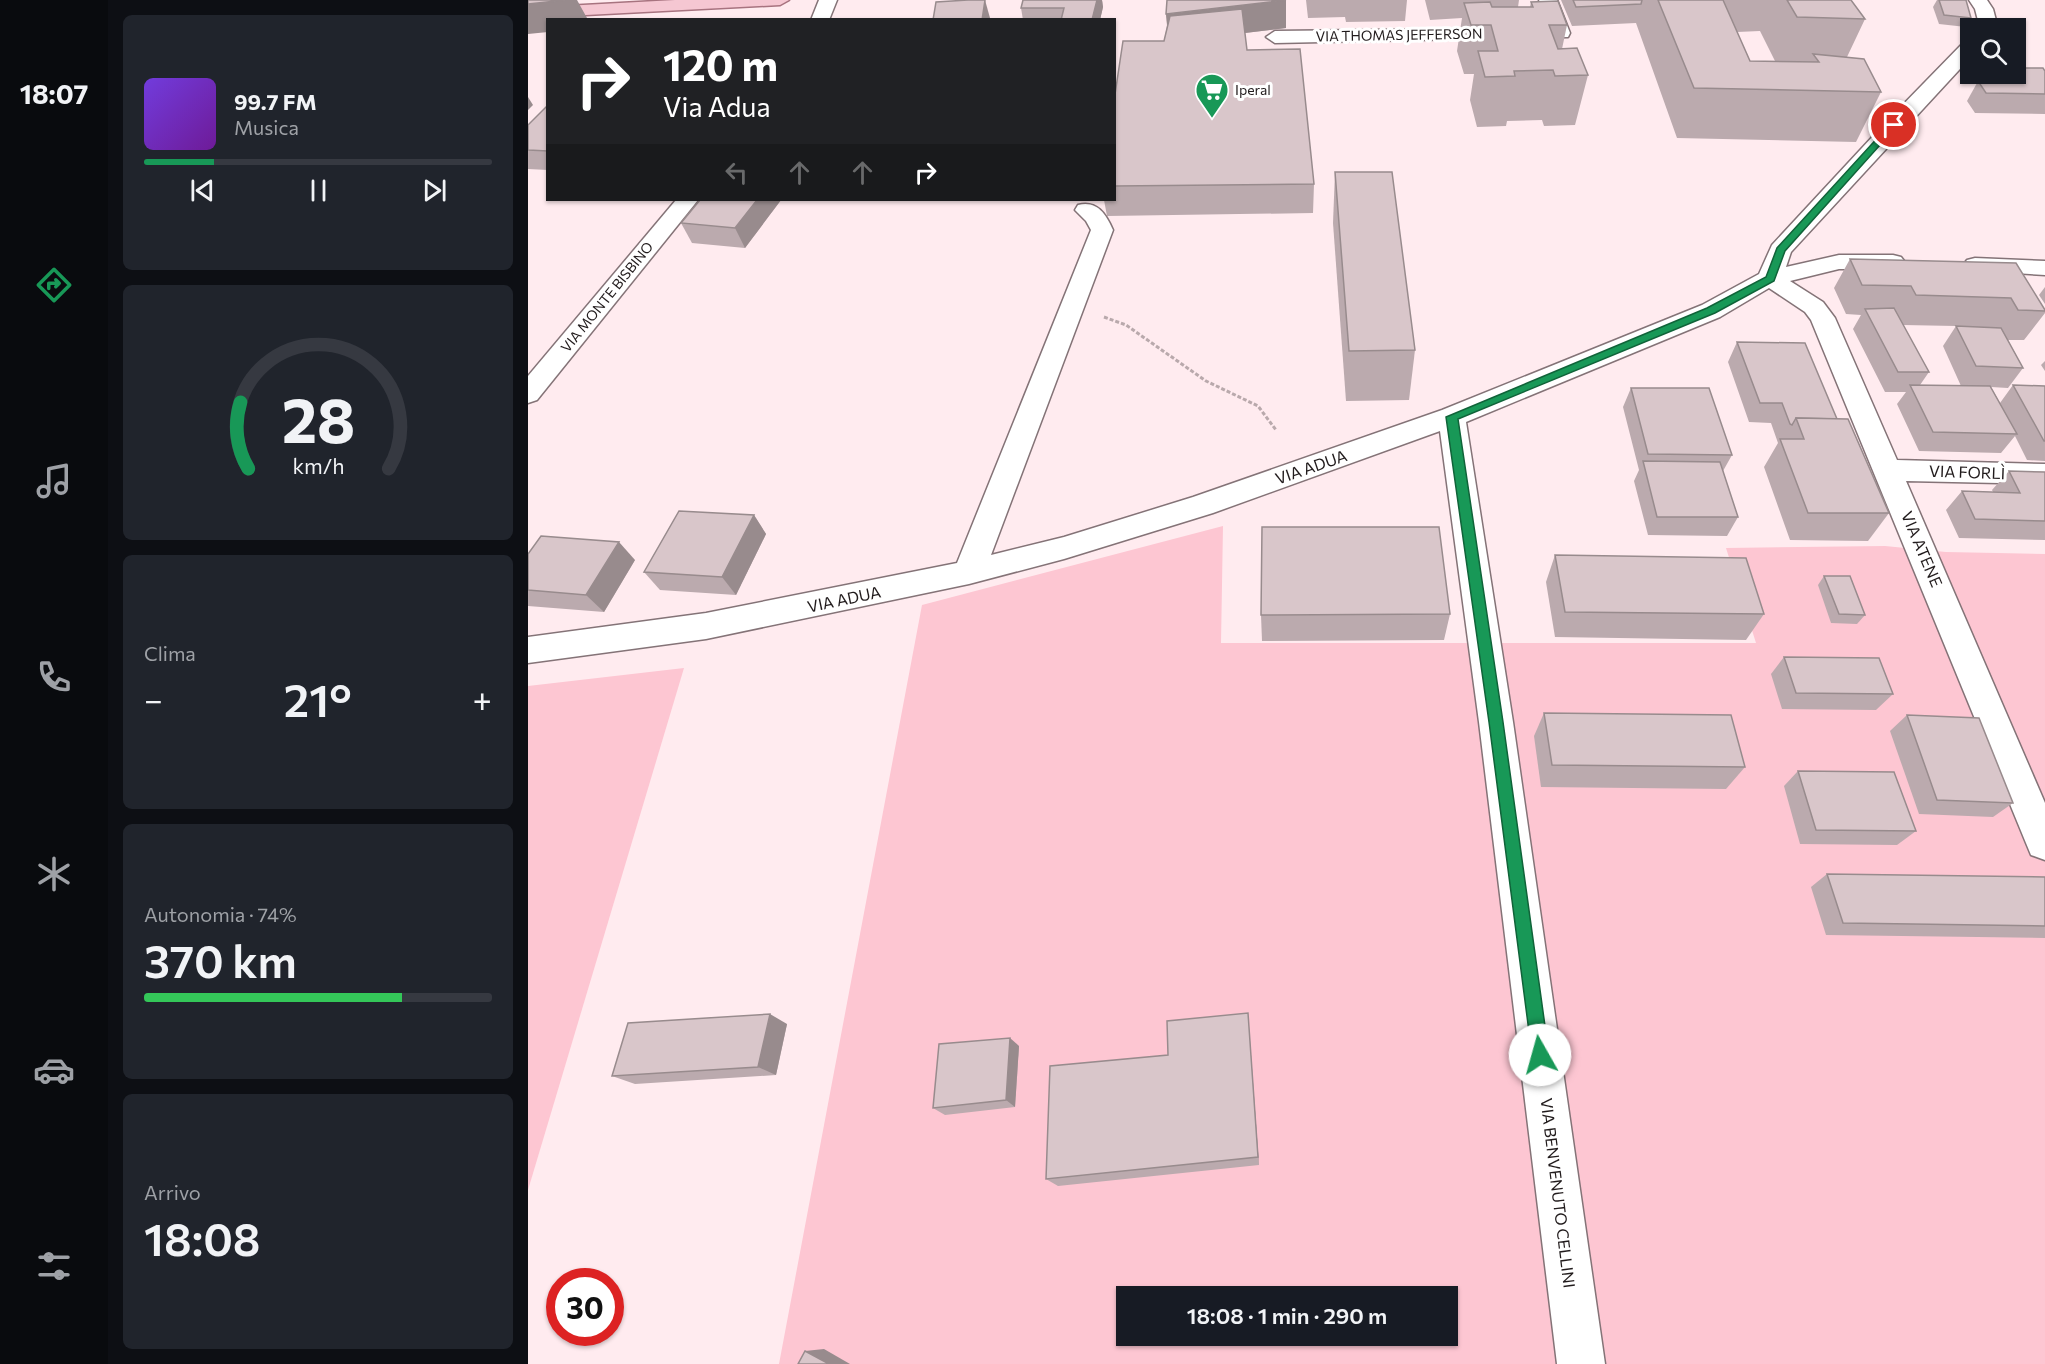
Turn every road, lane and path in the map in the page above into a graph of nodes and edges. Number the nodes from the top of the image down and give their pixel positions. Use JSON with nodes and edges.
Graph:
{"nodes":[{"id":1,"x":719,"y":0,"type":"edge"},
{"id":2,"x":780,"y":0,"type":"edge"},
{"id":3,"x":828,"y":0,"type":"edge"},
{"id":4,"x":1548,"y":0,"type":"edge"},
{"id":5,"x":1978,"y":0,"type":"edge"},
{"id":6,"x":689,"y":3,"type":"junction"},
{"id":7,"x":528,"y":14,"type":"edge"},
{"id":8,"x":821,"y":18,"type":"edge"},
{"id":9,"x":1986,"y":18,"type":"edge"},
{"id":10,"x":1275,"y":37,"type":"dead end"},
{"id":11,"x":1960,"y":57,"type":"edge"},
{"id":12,"x":686,"y":201,"type":"edge"},
{"id":13,"x":1086,"y":210,"type":"dead end"},
{"id":14,"x":1920,"y":263,"type":"edge"},
{"id":15,"x":1954,"y":265,"type":"edge"},
{"id":16,"x":2045,"y":268,"type":"edge"},
{"id":17,"x":1770,"y":278,"type":"junction"},
{"id":18,"x":1074,"y":306,"type":"junction"},
{"id":19,"x":528,"y":394,"type":"edge"},
{"id":20,"x":1452,"y":417,"type":"junction"},
{"id":21,"x":1276,"y":430,"type":"dead end"},
{"id":22,"x":1889,"y":470,"type":"junction"},
{"id":23,"x":2045,"y":474,"type":"edge"},
{"id":24,"x":969,"y":572,"type":"junction"},
{"id":25,"x":528,"y":650,"type":"edge"},
{"id":26,"x":2044,"y":843,"type":"edge"},
{"id":27,"x":1581,"y":1364,"type":"edge"}],
"edges":[{"from":1,"to":6,"type":"main road"},
{"from":2,"to":6,"type":"main road"},
{"from":3,"to":8,"type":"street"},
{"from":4,"to":10,"type":"street","name":"VIA THOMAS JEFFERSON"},
{"from":5,"to":9,"type":"street"},
{"from":6,"to":7,"type":"main road"},
{"from":11,"to":17,"type":"street"},
{"from":12,"to":19,"type":"street","name":"VIA MONTE BISBINO"},
{"from":13,"to":18,"type":"street"},
{"from":14,"to":17,"type":"street","name":"VIA ADUA"},
{"from":15,"to":16,"type":"street"},
{"from":17,"to":20,"type":"street","name":"VIA ADUA"},
{"from":17,"to":22,"type":"street","name":"VIA ATENE"},
{"from":18,"to":21,"type":"path"},
{"from":18,"to":24,"type":"street"},
{"from":20,"to":24,"type":"street","name":"VIA ADUA"},
{"from":20,"to":27,"type":"street","name":"VIA BENVENUTO CELLINI"},
{"from":22,"to":23,"type":"street","name":"VIA FORLÌ"},
{"from":22,"to":26,"type":"street","name":"VIA ATENE"},
{"from":24,"to":25,"type":"street","name":"VIA ADUA"}]}
